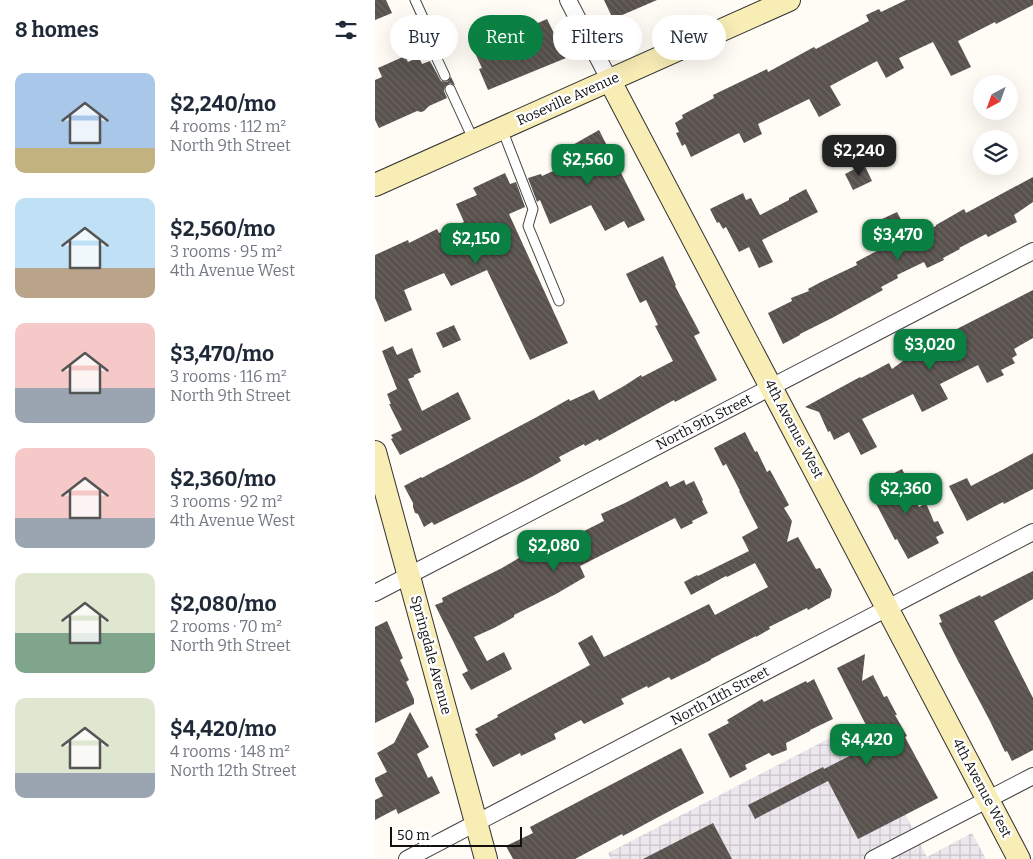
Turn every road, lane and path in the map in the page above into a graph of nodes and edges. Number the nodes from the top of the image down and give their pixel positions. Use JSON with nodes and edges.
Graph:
{"nodes":[{"id":1,"x":415,"y":0,"type":"edge"},
{"id":2,"x":568,"y":0,"type":"edge"},
{"id":3,"x":789,"y":0,"type":"edge"},
{"id":4,"x":445,"y":76,"type":"dead end"},
{"id":5,"x":610,"y":80,"type":"junction"},
{"id":6,"x":451,"y":89,"type":"dead end"},
{"id":7,"x":502,"y":129,"type":"junction"},
{"id":8,"x":474,"y":141,"type":"junction"},
{"id":9,"x":375,"y":185,"type":"edge"},
{"id":10,"x":1033,"y":251,"type":"edge"},
{"id":11,"x":559,"y":301,"type":"dead end"},
{"id":12,"x":771,"y":387,"type":"junction"},
{"id":13,"x":375,"y":452,"type":"edge"},
{"id":14,"x":1033,"y":532,"type":"edge"},
{"id":15,"x":409,"y":575,"type":"junction"},
{"id":16,"x":375,"y":592,"type":"edge"},
{"id":17,"x":887,"y":608,"type":"junction"},
{"id":18,"x":1033,"y":776,"type":"edge"},
{"id":19,"x":988,"y":800,"type":"junction"},
{"id":20,"x":476,"y":823,"type":"junction"},
{"id":21,"x":407,"y":859,"type":"edge"},
{"id":22,"x":486,"y":859,"type":"edge"},
{"id":23,"x":873,"y":859,"type":"edge"},
{"id":24,"x":1019,"y":859,"type":"edge"}],
"edges":[{"from":1,"to":4,"type":"lane"},
{"from":2,"to":5,"type":"street","name":"4th Avenue West"},
{"from":3,"to":5,"type":"street","name":"Roseville Avenue"},
{"from":5,"to":7,"type":"street","name":"Roseville Avenue"},
{"from":5,"to":12,"type":"street","name":"4th Avenue West"},
{"from":6,"to":8,"type":"lane"},
{"from":7,"to":8,"type":"street","name":"Roseville Avenue"},
{"from":7,"to":11,"type":"lane"},
{"from":8,"to":9,"type":"street","name":"Roseville Avenue"},
{"from":10,"to":12,"type":"street","name":"North 9th Street"},
{"from":12,"to":15,"type":"street","name":"North 9th Street"},
{"from":12,"to":17,"type":"street","name":"4th Avenue West"},
{"from":13,"to":15,"type":"street","name":"Springdale Avenue"},
{"from":14,"to":17,"type":"street","name":"North 11th Street"},
{"from":15,"to":16,"type":"street","name":"North 9th Street"},
{"from":15,"to":20,"type":"street","name":"Springdale Avenue"},
{"from":17,"to":19,"type":"street","name":"4th Avenue West"},
{"from":17,"to":20,"type":"street","name":"North 11th Street"},
{"from":18,"to":19,"type":"street"},
{"from":19,"to":23,"type":"street"},
{"from":19,"to":24,"type":"street","name":"4th Avenue West"},
{"from":20,"to":21,"type":"street","name":"North 11th Street"},
{"from":20,"to":22,"type":"street","name":"Springdale Avenue"}]}
